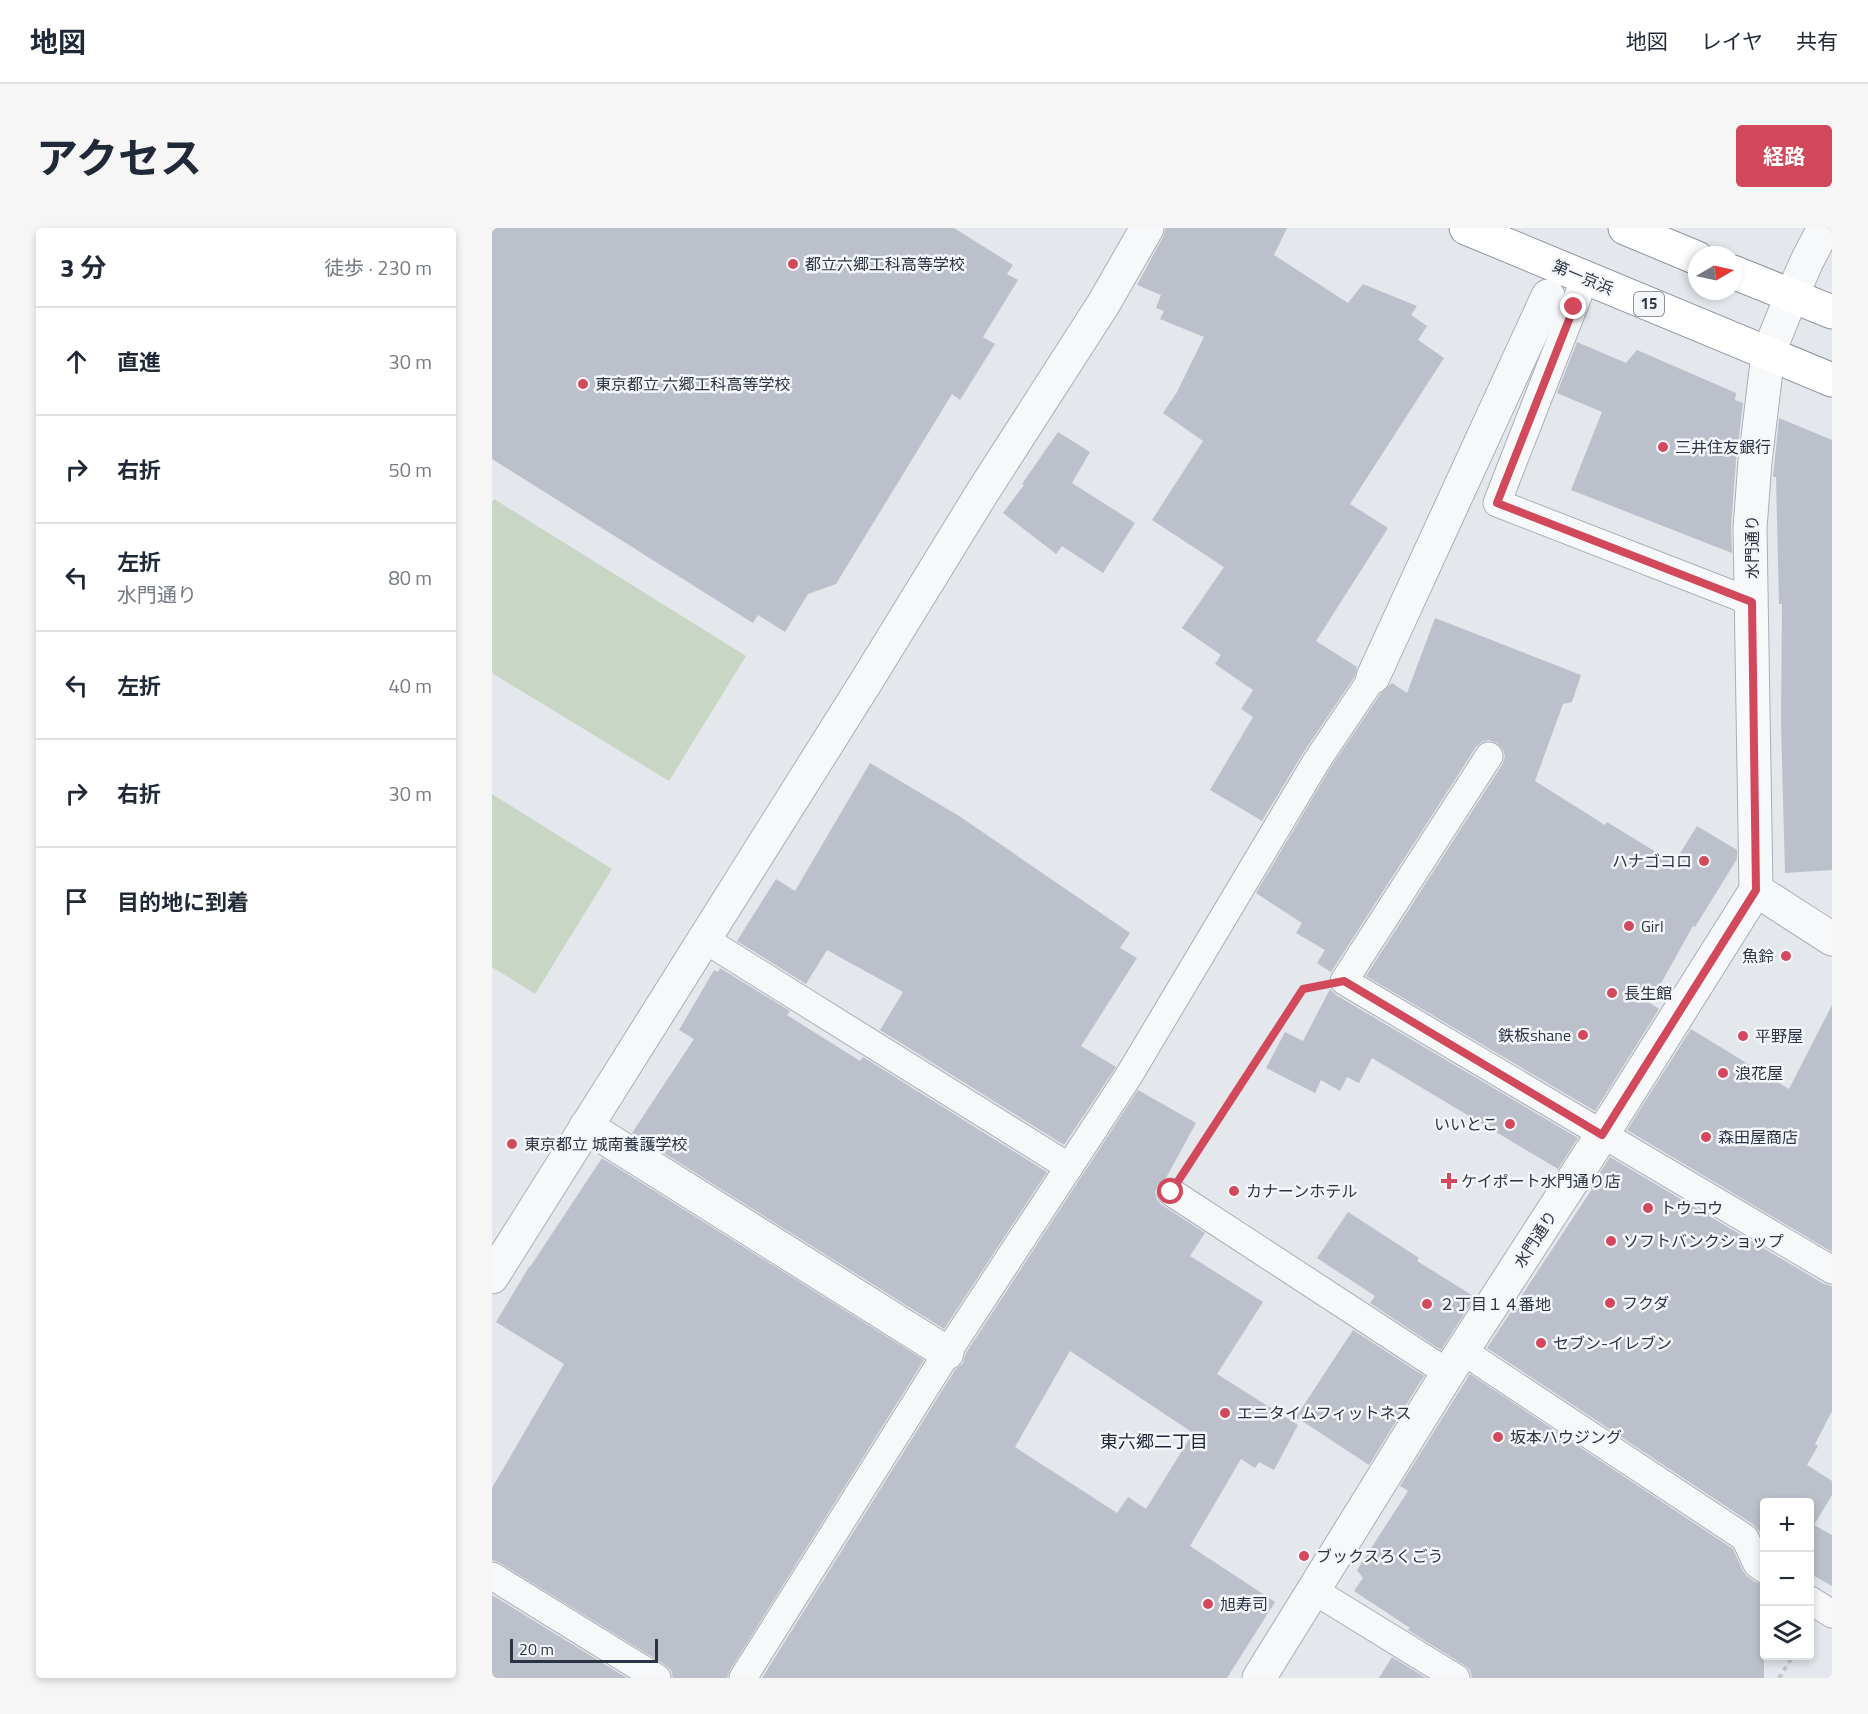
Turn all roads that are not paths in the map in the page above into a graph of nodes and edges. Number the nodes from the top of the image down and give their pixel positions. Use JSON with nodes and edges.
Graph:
{"nodes":[{"id":1,"x":1147,"y":228,"type":"edge"},
{"id":2,"x":1466,"y":228,"type":"edge"},
{"id":3,"x":1625,"y":228,"type":"edge"},
{"id":4,"x":1824,"y":228,"type":"edge"},
{"id":5,"x":1688,"y":254,"type":"edge"},
{"id":6,"x":1742,"y":276,"type":"edge"},
{"id":7,"x":1585,"y":278,"type":"junction"},
{"id":8,"x":1792,"y":295,"type":"junction"},
{"id":9,"x":1548,"y":296,"type":"dead end"},
{"id":10,"x":1832,"y":312,"type":"edge"},
{"id":11,"x":1768,"y":354,"type":"junction"},
{"id":12,"x":1832,"y":380,"type":"edge"},
{"id":13,"x":1752,"y":602,"type":"junction"},
{"id":14,"x":1373,"y":677,"type":"joint"},
{"id":15,"x":1489,"y":756,"type":"dead end"},
{"id":16,"x":1756,"y":890,"type":"junction"},
{"id":17,"x":704,"y":939,"type":"junction"},
{"id":18,"x":1832,"y":939,"type":"edge"},
{"id":19,"x":586,"y":1126,"type":"junction"},
{"id":20,"x":1602,"y":1135,"type":"junction"},
{"id":21,"x":1069,"y":1167,"type":"junction"},
{"id":22,"x":1171,"y":1192,"type":"road end"},
{"id":23,"x":1832,"y":1270,"type":"edge"},
{"id":24,"x":492,"y":1277,"type":"edge"},
{"id":25,"x":947,"y":1353,"type":"junction"},
{"id":26,"x":1455,"y":1362,"type":"junction"},
{"id":27,"x":1760,"y":1566,"type":"edge"},
{"id":28,"x":492,"y":1576,"type":"edge"},
{"id":29,"x":1313,"y":1590,"type":"junction"},
{"id":30,"x":1814,"y":1603,"type":"edge"},
{"id":31,"x":1832,"y":1614,"type":"edge"},
{"id":32,"x":657,"y":1678,"type":"edge"},
{"id":33,"x":743,"y":1678,"type":"edge"},
{"id":34,"x":1258,"y":1678,"type":"edge"},
{"id":35,"x":1456,"y":1678,"type":"edge"}],
"edges":[{"from":1,"to":17,"type":"street"},
{"from":2,"to":7,"type":"highway","name":"第一京浜","number":"15"},
{"from":3,"to":5,"type":"highway"},
{"from":4,"to":8,"type":"street","name":"水門通り"},
{"from":6,"to":8,"type":"highway"},
{"from":7,"to":11,"type":"highway","name":"第一京浜","number":"15"},
{"from":7,"to":13,"type":"lane"},
{"from":8,"to":10,"type":"highway"},
{"from":8,"to":11,"type":"street","name":"水門通り"},
{"from":9,"to":14,"type":"street"},
{"from":11,"to":12,"type":"highway","name":"第一京浜","number":"15"},
{"from":11,"to":13,"type":"street","name":"水門通り"},
{"from":13,"to":16,"type":"street","name":"水門通り"},
{"from":14,"to":21,"type":"lane"},
{"from":15,"to":20,"type":"lane"},
{"from":16,"to":18,"type":"street"},
{"from":16,"to":20,"type":"street","name":"水門通り"},
{"from":17,"to":19,"type":"street"},
{"from":17,"to":21,"type":"lane"},
{"from":19,"to":24,"type":"street"},
{"from":19,"to":25,"type":"street"},
{"from":20,"to":23,"type":"lane"},
{"from":20,"to":26,"type":"street","name":"水門通り"},
{"from":21,"to":25,"type":"lane"},
{"from":22,"to":26,"type":"lane"},
{"from":25,"to":33,"type":"lane"},
{"from":26,"to":27,"type":"lane"},
{"from":26,"to":29,"type":"street","name":"水門通り"},
{"from":28,"to":32,"type":"lane"},
{"from":29,"to":34,"type":"street","name":"水門通り"},
{"from":29,"to":35,"type":"lane"},
{"from":30,"to":31,"type":"lane"}]}
